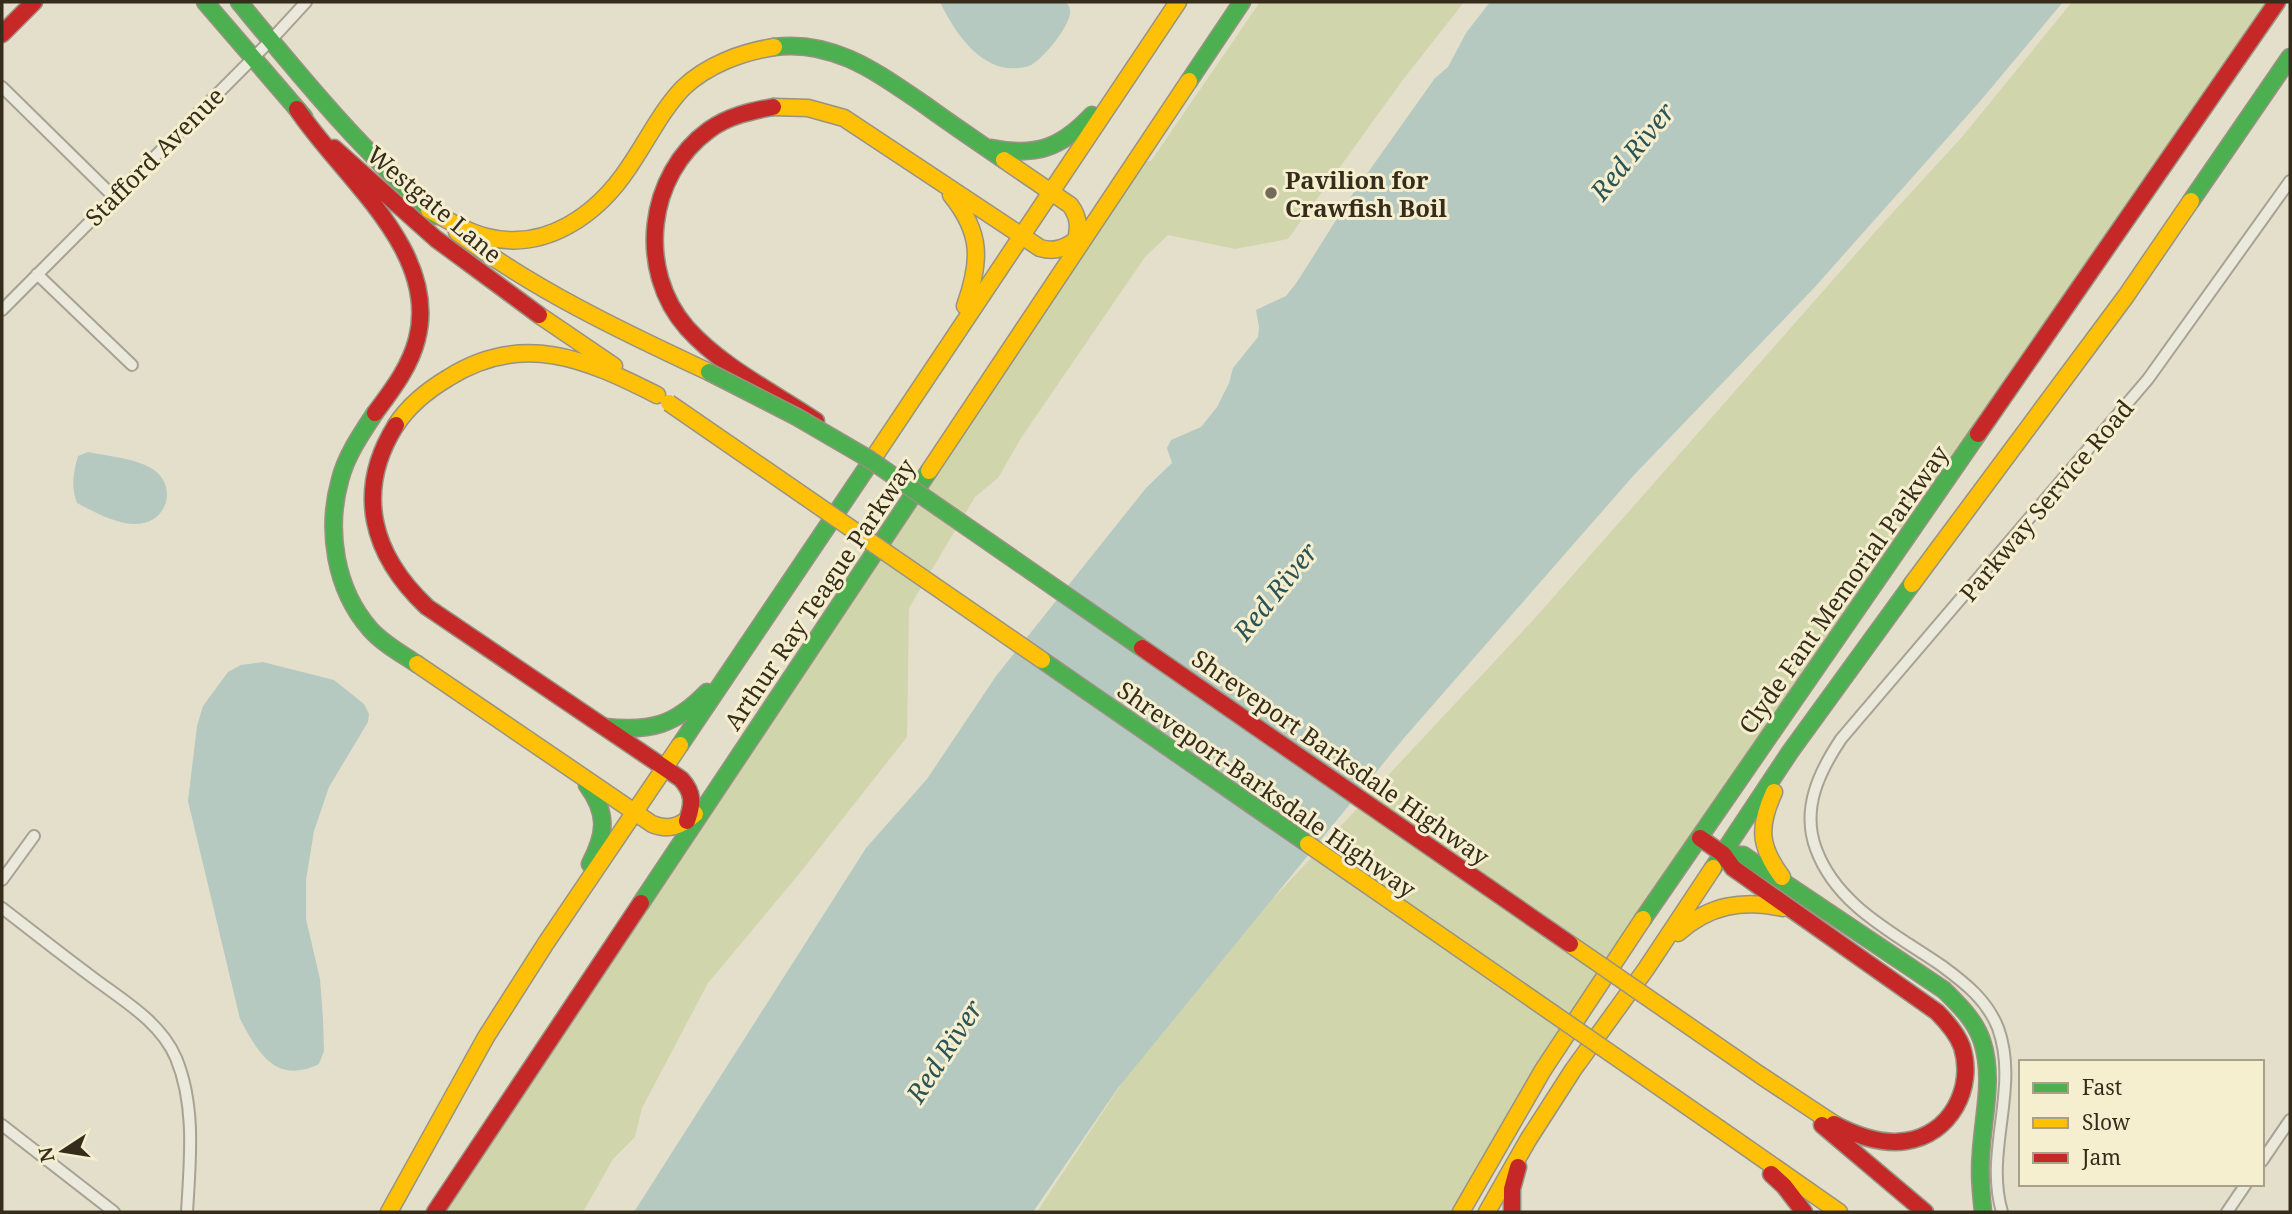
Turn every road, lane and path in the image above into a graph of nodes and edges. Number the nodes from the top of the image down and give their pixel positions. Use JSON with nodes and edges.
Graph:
{"nodes":[{"id":1,"x":34,"y":2,"type":"edge"},
{"id":2,"x":205,"y":2,"type":"edge"},
{"id":3,"x":239,"y":2,"type":"edge"},
{"id":4,"x":306,"y":2,"type":"edge"},
{"id":5,"x":1178,"y":2,"type":"edge"},
{"id":6,"x":1242,"y":2,"type":"edge"},
{"id":7,"x":2277,"y":2,"type":"edge"},
{"id":8,"x":2,"y":34,"type":"edge"},
{"id":9,"x":271,"y":40,"type":"junction"},
{"id":10,"x":2290,"y":57,"type":"edge"},
{"id":11,"x":253,"y":58,"type":"junction"},
{"id":12,"x":1135,"y":65,"type":"junction"},
{"id":13,"x":2,"y":87,"type":"edge"},
{"id":14,"x":297,"y":109,"type":"junction"},
{"id":15,"x":982,"y":146,"type":"junction"},
{"id":16,"x":925,"y":173,"type":"junction"},
{"id":17,"x":2290,"y":181,"type":"edge"},
{"id":18,"x":1051,"y":192,"type":"junction"},
{"id":19,"x":114,"y":197,"type":"junction"},
{"id":20,"x":429,"y":210,"type":"junction"},
{"id":21,"x":1094,"y":225,"type":"junction"},
{"id":22,"x":1021,"y":235,"type":"junction"},
{"id":23,"x":1076,"y":241,"type":"junction"},
{"id":24,"x":1066,"y":266,"type":"junction"},
{"id":25,"x":37,"y":274,"type":"junction"},
{"id":26,"x":2,"y":310,"type":"edge"},
{"id":27,"x":953,"y":338,"type":"junction"},
{"id":28,"x":132,"y":365,"type":"dead end"},
{"id":29,"x":709,"y":372,"type":"joint"},
{"id":30,"x":663,"y":399,"type":"junction"},
{"id":31,"x":869,"y":459,"type":"junction"},
{"id":32,"x":738,"y":656,"type":"junction"},
{"id":33,"x":602,"y":726,"type":"junction"},
{"id":34,"x":1790,"y":752,"type":"junction"},
{"id":35,"x":665,"y":768,"type":"junction"},
{"id":36,"x":576,"y":773,"type":"junction"},
{"id":37,"x":705,"y":806,"type":"junction"},
{"id":38,"x":635,"y":814,"type":"junction"},
{"id":39,"x":687,"y":822,"type":"junction"},
{"id":40,"x":34,"y":836,"type":"dead end"},
{"id":41,"x":1700,"y":838,"type":"junction"},
{"id":42,"x":677,"y":847,"type":"junction"},
{"id":43,"x":1723,"y":854,"type":"junction"},
{"id":44,"x":2,"y":880,"type":"edge"},
{"id":45,"x":1791,"y":887,"type":"junction"},
{"id":46,"x":2,"y":908,"type":"edge"},
{"id":47,"x":1792,"y":910,"type":"junction"},
{"id":48,"x":546,"y":943,"type":"junction"},
{"id":49,"x":1646,"y":968,"type":"junction"},
{"id":50,"x":1760,"y":1075,"type":"junction"},
{"id":51,"x":2290,"y":1120,"type":"edge"},
{"id":52,"x":2,"y":1125,"type":"edge"},
{"id":53,"x":1720,"y":1129,"type":"junction"},
{"id":54,"x":1528,"y":1140,"type":"junction"},
{"id":55,"x":2264,"y":1158,"type":"edge"},
{"id":56,"x":2245,"y":1186,"type":"edge"},
{"id":57,"x":114,"y":1212,"type":"edge"},
{"id":58,"x":187,"y":1212,"type":"edge"},
{"id":59,"x":389,"y":1212,"type":"edge"},
{"id":60,"x":435,"y":1212,"type":"edge"},
{"id":61,"x":1461,"y":1212,"type":"edge"},
{"id":62,"x":1487,"y":1212,"type":"edge"},
{"id":63,"x":1512,"y":1212,"type":"edge"},
{"id":64,"x":1804,"y":1212,"type":"edge"},
{"id":65,"x":1839,"y":1212,"type":"edge"},
{"id":66,"x":1925,"y":1212,"type":"edge"},
{"id":67,"x":1983,"y":1212,"type":"edge"},
{"id":68,"x":2002,"y":1212,"type":"edge"},
{"id":69,"x":2227,"y":1212,"type":"edge"}],
"edges":[{"from":1,"to":8,"type":"main road"},
{"from":2,"to":11,"type":"main road","name":"Westgate Lane"},
{"from":3,"to":9,"type":"main road","name":"Westgate Lane"},
{"from":4,"to":9,"type":"street","name":"Stafford Avenue"},
{"from":5,"to":12,"type":"main road","name":"Arthur Ray Teague Parkway"},
{"from":6,"to":21,"type":"main road","name":"Arthur Ray Teague Parkway"},
{"from":7,"to":41,"type":"main road","name":"Clyde Fant Memorial Parkway"},
{"from":9,"to":11,"type":"street","name":"Stafford Avenue"},
{"from":9,"to":20,"type":"main road","name":"Westgate Lane"},
{"from":10,"to":34,"type":"main road","name":"Clyde Fant Memorial Parkway"},
{"from":11,"to":14,"type":"main road","name":"Westgate Lane"},
{"from":11,"to":19,"type":"street","name":"Stafford Avenue"},
{"from":12,"to":15,"type":"main road"},
{"from":12,"to":18,"type":"main road","name":"Arthur Ray Teague Parkway"},
{"from":13,"to":19,"type":"street"},
{"from":14,"to":30,"type":"main road","name":"Westgate Lane"},
{"from":14,"to":36,"type":"main road"},
{"from":15,"to":18,"type":"main road"},
{"from":15,"to":20,"type":"main road"},
{"from":16,"to":22,"type":"main road"},
{"from":16,"to":27,"type":"main road"},
{"from":16,"to":31,"type":"main road","bridge":true},
{"from":17,"to":68,"type":"street","name":"Parkway Service Road"},
{"from":18,"to":22,"type":"main road","name":"Arthur Ray Teague Parkway"},
{"from":18,"to":23,"type":"main road"},
{"from":19,"to":25,"type":"street","name":"Stafford Avenue"},
{"from":20,"to":29,"type":"main road","name":"Westgate Lane"},
{"from":21,"to":23,"type":"main road"},
{"from":21,"to":24,"type":"main road","name":"Arthur Ray Teague Parkway"},
{"from":22,"to":23,"type":"main road"},
{"from":22,"to":27,"type":"main road","name":"Arthur Ray Teague Parkway"},
{"from":23,"to":24,"type":"main road"},
{"from":24,"to":37,"type":"main road","name":"Arthur Ray Teague Parkway"},
{"from":25,"to":26,"type":"street","name":"Stafford Avenue"},
{"from":25,"to":28,"type":"street"},
{"from":27,"to":32,"type":"main road","name":"Arthur Ray Teague Parkway"},
{"from":29,"to":31,"type":"main road","name":"Shreveport Barksdale Highway","bridge":true},
{"from":30,"to":33,"type":"main road"},
{"from":30,"to":53,"type":"main road","name":"Shreveport-Barksdale Highway","bridge":true},
{"from":31,"to":50,"type":"main road","name":"Shreveport Barksdale Highway","bridge":true},
{"from":32,"to":33,"type":"main road"},
{"from":32,"to":35,"type":"main road","name":"Arthur Ray Teague Parkway"},
{"from":33,"to":35,"type":"main road"},
{"from":34,"to":43,"type":"main road","name":"Clyde Fant Memorial Parkway"},
{"from":34,"to":45,"type":"main road"},
{"from":35,"to":38,"type":"main road","name":"Arthur Ray Teague Parkway"},
{"from":35,"to":39,"type":"main road"},
{"from":36,"to":38,"type":"main road"},
{"from":36,"to":48,"type":"main road"},
{"from":37,"to":39,"type":"main road"},
{"from":37,"to":42,"type":"main road","name":"Arthur Ray Teague Parkway"},
{"from":38,"to":39,"type":"main road"},
{"from":38,"to":48,"type":"main road","name":"Arthur Ray Teague Parkway"},
{"from":39,"to":42,"type":"main road"},
{"from":40,"to":44,"type":"street"},
{"from":41,"to":43,"type":"main road"},
{"from":41,"to":61,"type":"main road","name":"Clyde Fant Memorial Parkway"},
{"from":42,"to":60,"type":"main road","name":"Arthur Ray Teague Parkway"},
{"from":43,"to":45,"type":"main road"},
{"from":43,"to":47,"type":"main road"},
{"from":43,"to":49,"type":"main road","name":"Clyde Fant Memorial Parkway"},
{"from":45,"to":67,"type":"main road"},
{"from":46,"to":58,"type":"street"},
{"from":47,"to":49,"type":"main road"},
{"from":47,"to":50,"type":"main road"},
{"from":48,"to":59,"type":"main road","name":"Arthur Ray Teague Parkway"},
{"from":49,"to":54,"type":"main road","name":"Clyde Fant Memorial Parkway"},
{"from":50,"to":66,"type":"main road","name":"Shreveport Barksdale Highway"},
{"from":51,"to":55,"type":"street"},
{"from":52,"to":57,"type":"street"},
{"from":53,"to":64,"type":"main road"},
{"from":53,"to":65,"type":"main road","name":"Shreveport-Barksdale Highway"},
{"from":54,"to":62,"type":"main road","name":"Clyde Fant Memorial Parkway"},
{"from":54,"to":63,"type":"main road"},
{"from":56,"to":69,"type":"street"}]}
